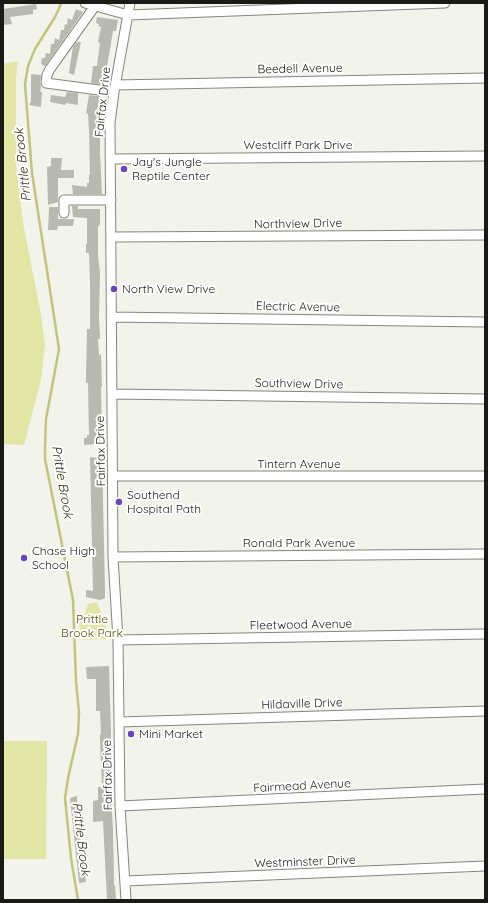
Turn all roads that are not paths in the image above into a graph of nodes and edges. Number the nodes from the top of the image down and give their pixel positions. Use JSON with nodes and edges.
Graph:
{"nodes":[{"id":1,"x":85,"y":3,"type":"edge"},
{"id":2,"x":130,"y":3,"type":"edge"},
{"id":3,"x":445,"y":3,"type":"edge"},
{"id":4,"x":95,"y":6,"type":"junction"},
{"id":5,"x":128,"y":14,"type":"junction"},
{"id":6,"x":485,"y":78,"type":"edge"},
{"id":7,"x":115,"y":88,"type":"junction"},
{"id":8,"x":485,"y":156,"type":"edge"},
{"id":9,"x":110,"y":159,"type":"junction"},
{"id":10,"x":111,"y":200,"type":"junction"},
{"id":11,"x":64,"y":213,"type":"dead end"},
{"id":12,"x":485,"y":235,"type":"edge"},
{"id":13,"x":111,"y":237,"type":"junction"},
{"id":14,"x":111,"y":317,"type":"junction"},
{"id":15,"x":485,"y":322,"type":"edge"},
{"id":16,"x":112,"y":394,"type":"junction"},
{"id":17,"x":485,"y":398,"type":"edge"},
{"id":18,"x":113,"y":476,"type":"junction"},
{"id":19,"x":485,"y":476,"type":"edge"},
{"id":20,"x":485,"y":554,"type":"edge"},
{"id":21,"x":114,"y":557,"type":"junction"},
{"id":22,"x":485,"y":634,"type":"edge"},
{"id":23,"x":118,"y":640,"type":"junction"},
{"id":24,"x":485,"y":711,"type":"edge"},
{"id":25,"x":119,"y":722,"type":"junction"},
{"id":26,"x":485,"y":789,"type":"edge"},
{"id":27,"x":120,"y":806,"type":"junction"},
{"id":28,"x":485,"y":866,"type":"edge"},
{"id":29,"x":125,"y":881,"type":"junction"},
{"id":30,"x":126,"y":900,"type":"edge"}],
"edges":[{"from":1,"to":4,"type":"street"},
{"from":2,"to":5,"type":"street","name":"Fairfax Drive"},
{"from":3,"to":5,"type":"street"},
{"from":4,"to":5,"type":"street"},
{"from":4,"to":7,"type":"street","name":"Beedell Avenue"},
{"from":5,"to":7,"type":"street","name":"Fairfax Drive"},
{"from":6,"to":7,"type":"street","name":"Beedell Avenue"},
{"from":7,"to":9,"type":"street","name":"Fairfax Drive"},
{"from":8,"to":9,"type":"street","name":"Westcliff Park Drive"},
{"from":9,"to":10,"type":"street","name":"Fairfax Drive"},
{"from":10,"to":11,"type":"street"},
{"from":10,"to":13,"type":"street","name":"Fairfax Drive"},
{"from":12,"to":13,"type":"street","name":"Northview Drive"},
{"from":13,"to":14,"type":"street","name":"Fairfax Drive"},
{"from":14,"to":15,"type":"street","name":"Electric Avenue"},
{"from":14,"to":16,"type":"street","name":"Fairfax Drive"},
{"from":16,"to":17,"type":"street","name":"Southview Drive"},
{"from":16,"to":18,"type":"street","name":"Fairfax Drive"},
{"from":18,"to":19,"type":"street","name":"Tintern Avenue"},
{"from":18,"to":21,"type":"street","name":"Fairfax Drive"},
{"from":20,"to":21,"type":"street","name":"Ronald Park Avenue"},
{"from":21,"to":23,"type":"street","name":"Fairfax Drive"},
{"from":22,"to":23,"type":"street","name":"Fleetwood Avenue"},
{"from":23,"to":25,"type":"street","name":"Fairfax Drive"},
{"from":24,"to":25,"type":"street","name":"Hildaville Drive"},
{"from":25,"to":27,"type":"street","name":"Fairfax Drive"},
{"from":26,"to":27,"type":"street","name":"Fairmead Avenue"},
{"from":27,"to":29,"type":"street","name":"Fairfax Drive"},
{"from":28,"to":29,"type":"street","name":"Westminster Drive"},
{"from":29,"to":30,"type":"street","name":"Fairfax Drive"}]}
